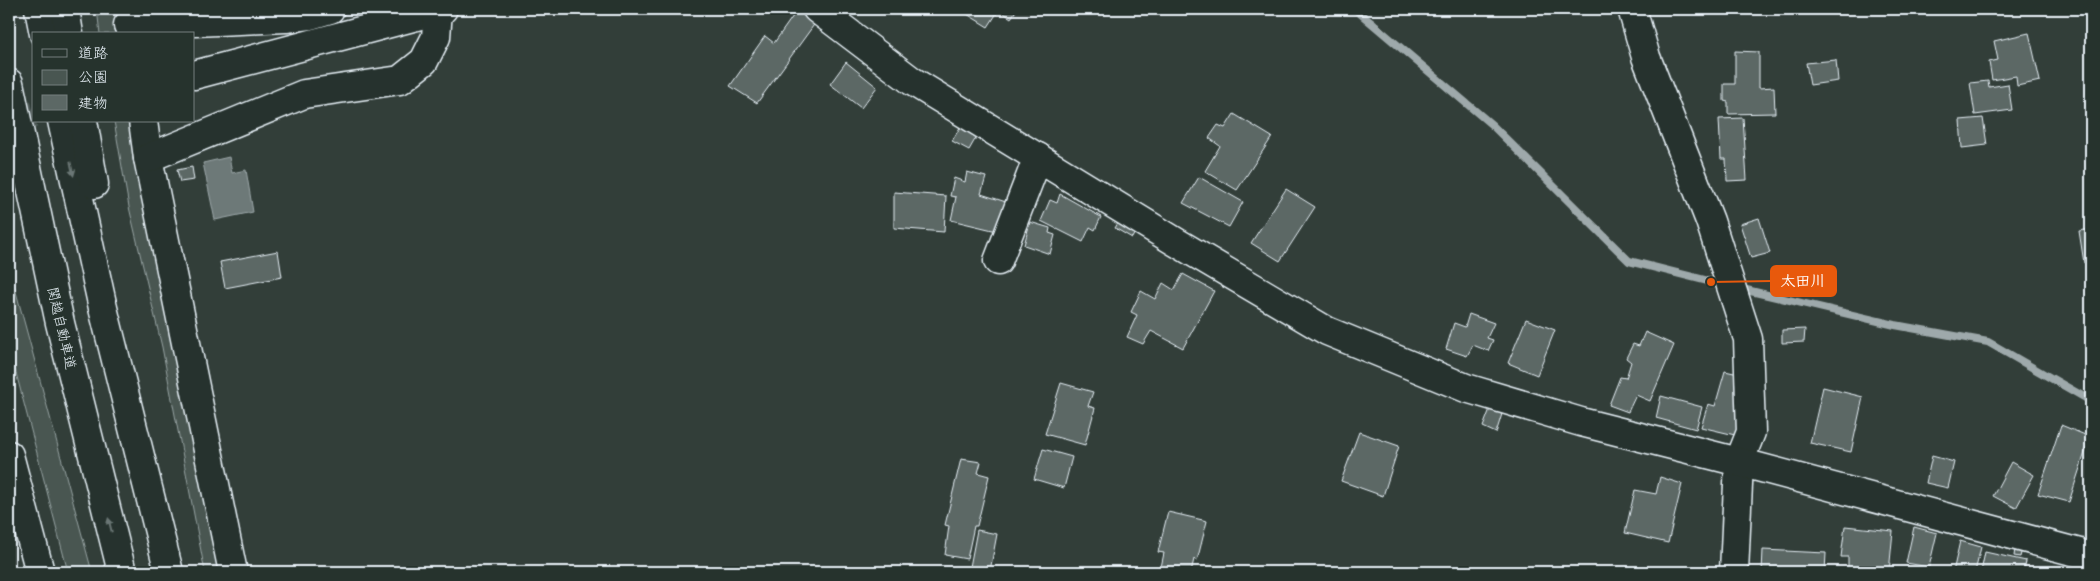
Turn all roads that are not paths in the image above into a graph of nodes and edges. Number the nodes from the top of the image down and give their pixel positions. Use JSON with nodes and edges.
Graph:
{"nodes":[{"id":1,"x":39,"y":9,"type":"edge"},
{"id":2,"x":66,"y":9,"type":"edge"},
{"id":3,"x":330,"y":9,"type":"edge"},
{"id":4,"x":439,"y":9,"type":"edge"},
{"id":5,"x":817,"y":9,"type":"edge"},
{"id":6,"x":1632,"y":9,"type":"edge"},
{"id":7,"x":128,"y":23,"type":"edge"},
{"id":8,"x":44,"y":32,"type":"edge"},
{"id":9,"x":69,"y":32,"type":"edge"},
{"id":10,"x":195,"y":75,"type":"edge"},
{"id":11,"x":9,"y":83,"type":"edge"},
{"id":12,"x":62,"y":122,"type":"edge"},
{"id":13,"x":83,"y":122,"type":"edge"},
{"id":14,"x":143,"y":122,"type":"edge"},
{"id":15,"x":9,"y":147,"type":"edge"},
{"id":16,"x":1038,"y":157,"type":"junction"},
{"id":17,"x":148,"y":158,"type":"junction"},
{"id":18,"x":998,"y":261,"type":"dead end"},
{"id":19,"x":60,"y":323,"type":"junction"},
{"id":20,"x":9,"y":455,"type":"edge"},
{"id":21,"x":1739,"y":462,"type":"junction"},
{"id":22,"x":160,"y":540,"type":"junction"},
{"id":23,"x":2091,"y":556,"type":"edge"},
{"id":24,"x":40,"y":572,"type":"edge"},
{"id":25,"x":122,"y":572,"type":"edge"},
{"id":26,"x":169,"y":572,"type":"edge"},
{"id":27,"x":233,"y":572,"type":"edge"},
{"id":28,"x":1734,"y":572,"type":"edge"}],
"edges":[{"from":1,"to":8,"type":"main road"},
{"from":2,"to":9,"type":"main road"},
{"from":3,"to":7,"type":"main road"},
{"from":4,"to":10,"type":"main road"},
{"from":4,"to":17,"type":"main road"},
{"from":5,"to":16,"type":"main road"},
{"from":6,"to":21,"type":"main road"},
{"from":11,"to":19,"type":"main road","name":"関越自動車道"},
{"from":12,"to":22,"type":"main road","one_way":true},
{"from":13,"to":22,"type":"main road"},
{"from":14,"to":17,"type":"main road"},
{"from":15,"to":19,"type":"main road"},
{"from":16,"to":18,"type":"main road"},
{"from":16,"to":21,"type":"main road"},
{"from":17,"to":27,"type":"main road"},
{"from":25,"to":19,"type":"main road","name":"関越自動車道","one_way":true},
{"from":20,"to":24,"type":"main road"},
{"from":21,"to":23,"type":"main road"},
{"from":21,"to":28,"type":"main road"},
{"from":22,"to":26,"type":"main road"}]}
